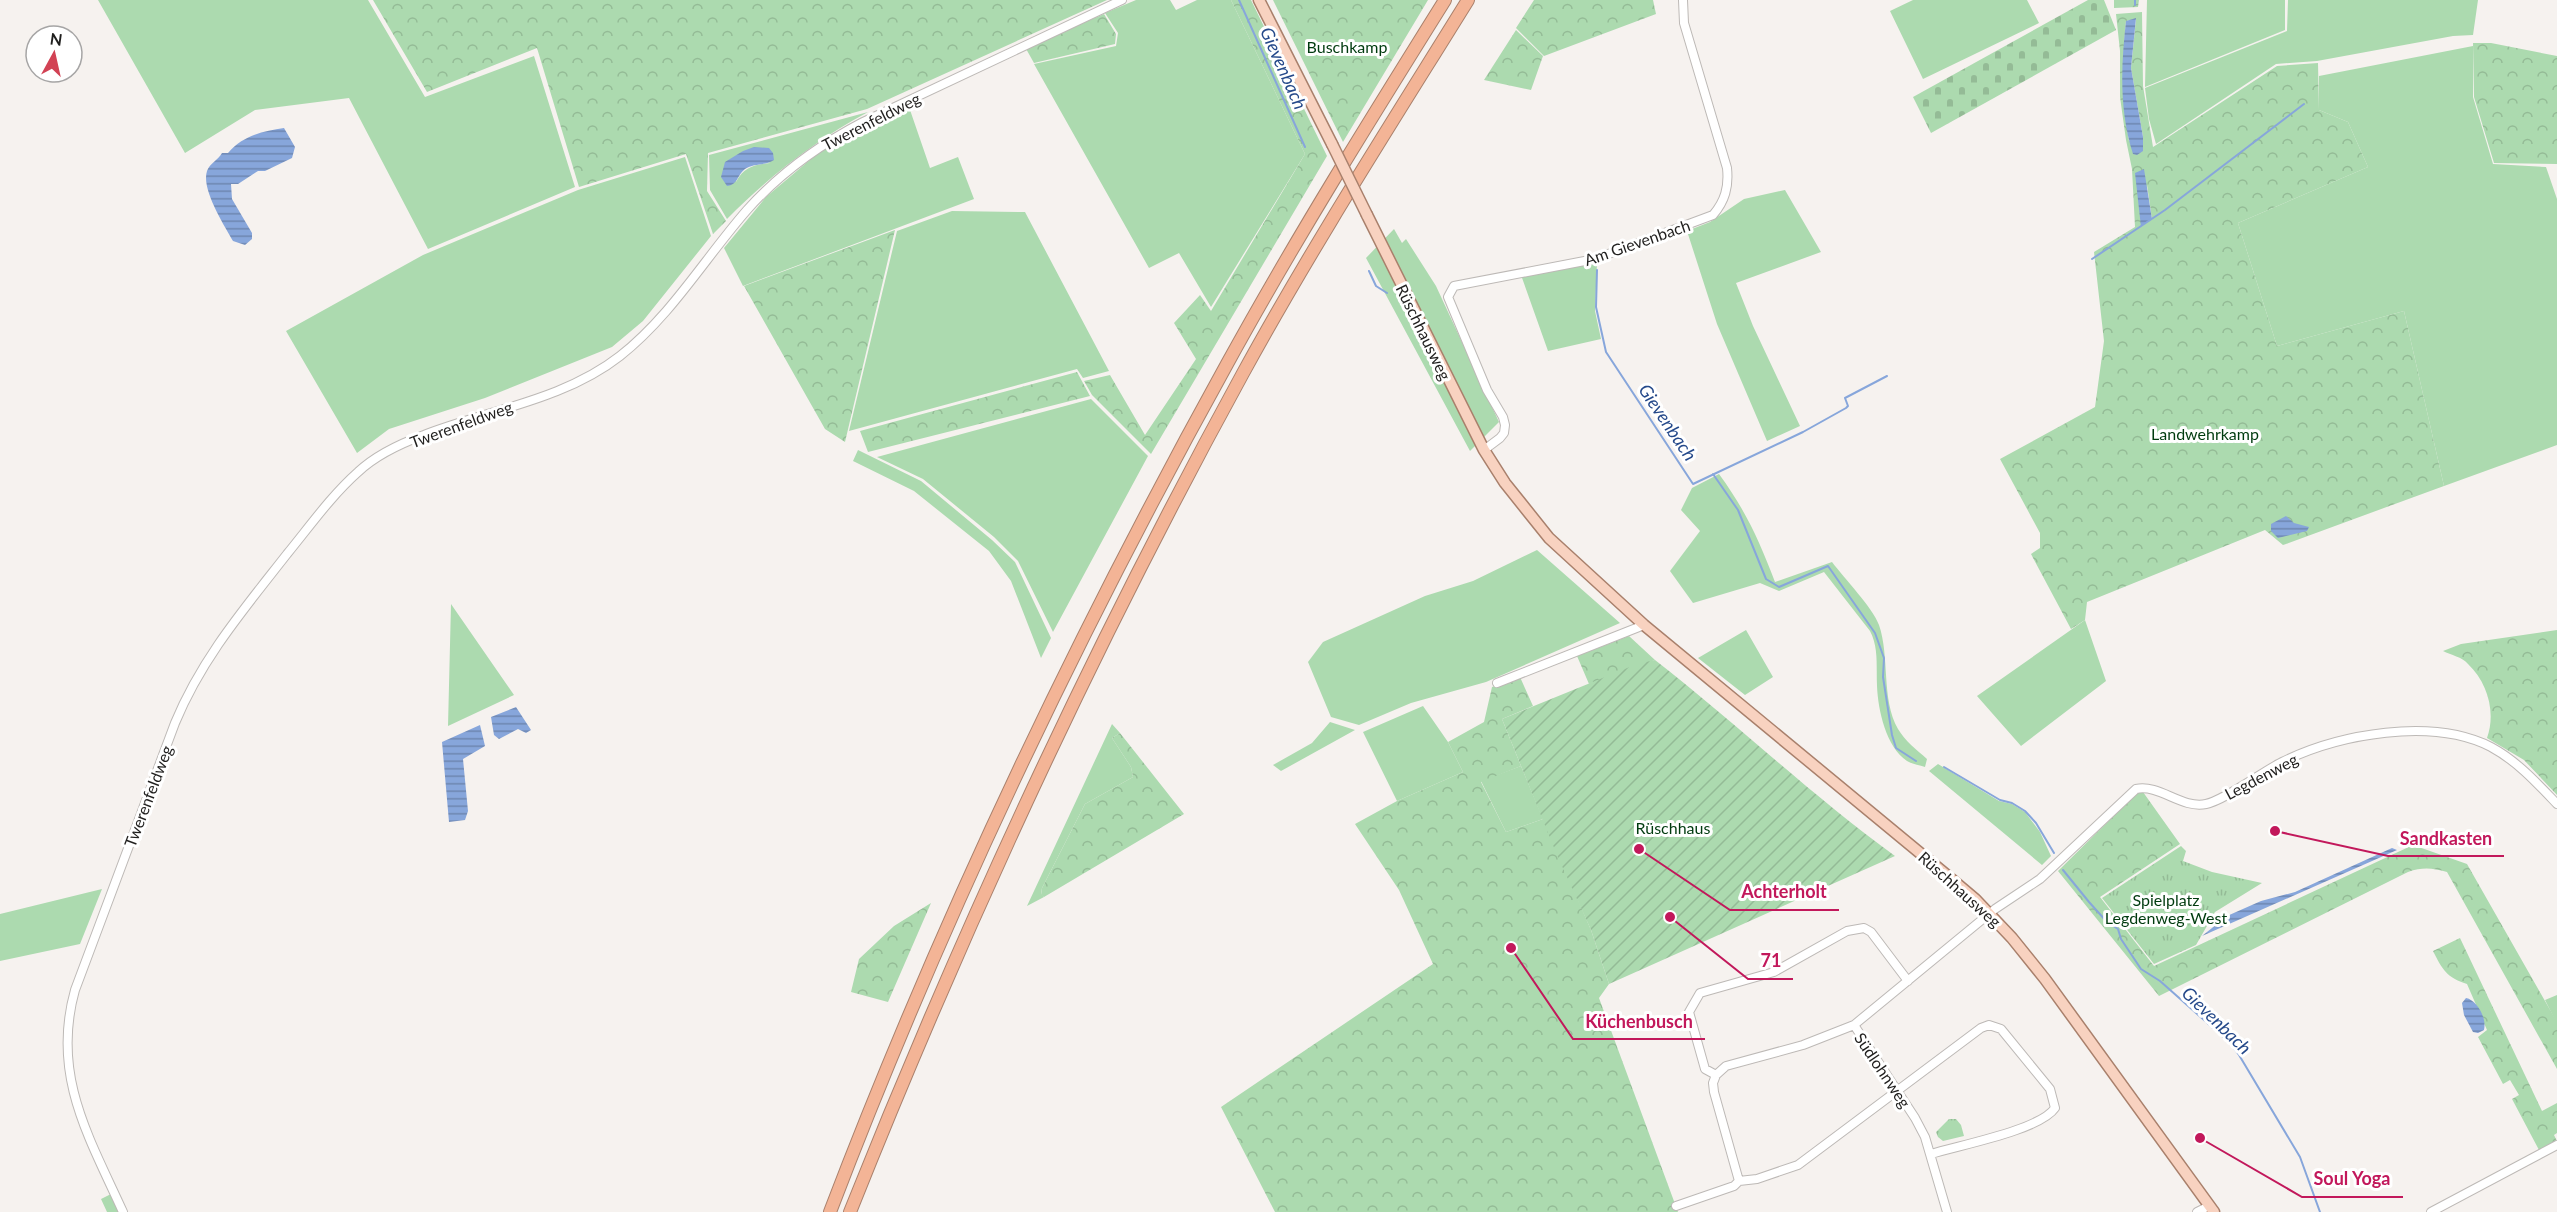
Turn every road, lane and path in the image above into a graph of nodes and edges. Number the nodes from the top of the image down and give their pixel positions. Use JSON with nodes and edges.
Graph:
{"nodes":[{"id":1,"x":1122,"y":0,"type":"edge"},
{"id":2,"x":1259,"y":0,"type":"edge"},
{"id":3,"x":1445,"y":0,"type":"edge"},
{"id":4,"x":1468,"y":0,"type":"edge"},
{"id":5,"x":1683,"y":0,"type":"edge"},
{"id":6,"x":1484,"y":450,"type":"junction"},
{"id":7,"x":1644,"y":625,"type":"junction"},
{"id":8,"x":1497,"y":682,"type":"dead end"},
{"id":9,"x":2557,"y":804,"type":"edge"},
{"id":10,"x":1989,"y":914,"type":"junction"},
{"id":11,"x":1908,"y":981,"type":"junction"},
{"id":12,"x":1854,"y":1026,"type":"junction"},
{"id":13,"x":1716,"y":1075,"type":"junction"},
{"id":14,"x":1897,"y":1091,"type":"junction"},
{"id":15,"x":2557,"y":1145,"type":"edge"},
{"id":16,"x":1931,"y":1154,"type":"junction"},
{"id":17,"x":1739,"y":1181,"type":"junction"},
{"id":18,"x":1676,"y":1206,"type":"dead end"},
{"id":19,"x":2212,"y":1209,"type":"edge"},
{"id":20,"x":123,"y":1212,"type":"edge"},
{"id":21,"x":830,"y":1212,"type":"edge"},
{"id":22,"x":850,"y":1212,"type":"edge"},
{"id":23,"x":1947,"y":1212,"type":"edge"},
{"id":24,"x":2197,"y":1212,"type":"edge"},
{"id":25,"x":2431,"y":1212,"type":"edge"}],
"edges":[{"from":1,"to":20,"type":"street","name":"Twerenfeldweg"},
{"from":2,"to":6,"type":"main road","name":"Rüschhausweg","bridge":true},
{"from":3,"to":21,"type":"highway"},
{"from":4,"to":22,"type":"highway"},
{"from":5,"to":6,"type":"street","name":"Am Gievenbach"},
{"from":6,"to":7,"type":"main road","name":"Rüschhausweg"},
{"from":7,"to":8,"type":"street"},
{"from":7,"to":10,"type":"main road","name":"Rüschhausweg"},
{"from":9,"to":10,"type":"street","name":"Legdenweg"},
{"from":10,"to":11,"type":"street","name":"Südlohnweg"},
{"from":10,"to":19,"type":"main road","name":"Rüschhausweg"},
{"from":11,"to":12,"type":"street","name":"Südlohnweg"},
{"from":11,"to":13,"type":"street"},
{"from":12,"to":13,"type":"street"},
{"from":12,"to":14,"type":"street","name":"Südlohnweg"},
{"from":13,"to":17,"type":"street"},
{"from":14,"to":16,"type":"street","name":"Südlohnweg"},
{"from":14,"to":16,"type":"street"},
{"from":14,"to":17,"type":"street"},
{"from":15,"to":25,"type":"street"},
{"from":16,"to":23,"type":"street","name":"Südlohnweg"},
{"from":17,"to":18,"type":"street"},
{"from":19,"to":24,"type":"street"}]}
